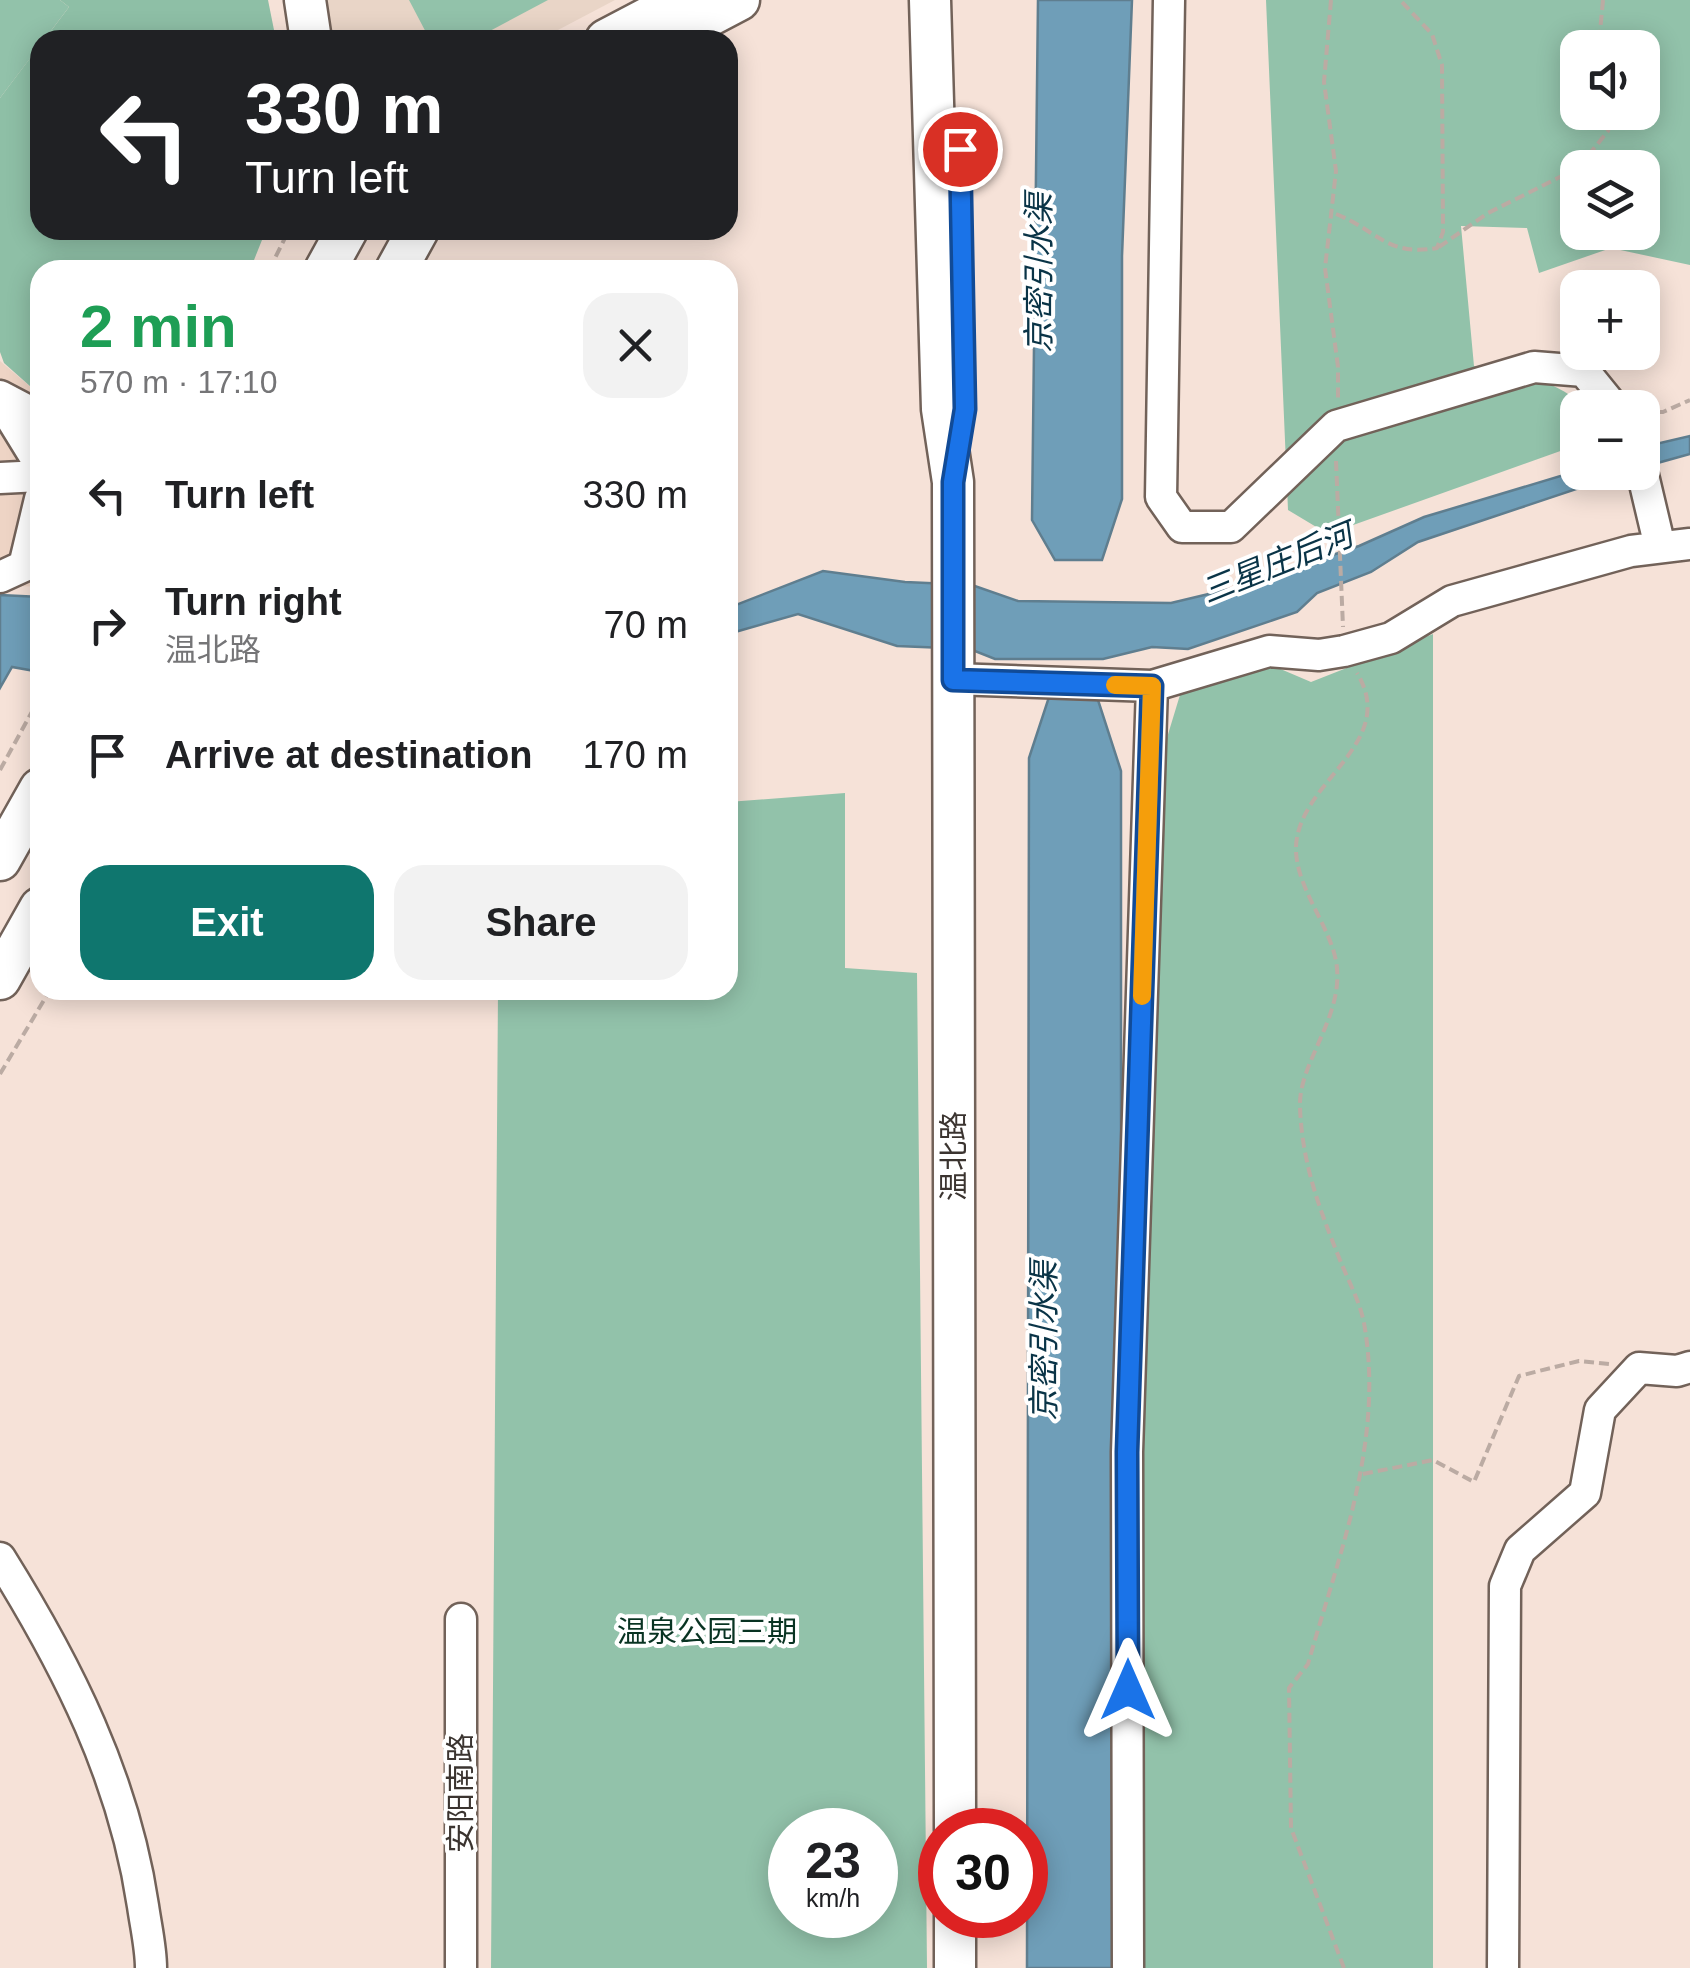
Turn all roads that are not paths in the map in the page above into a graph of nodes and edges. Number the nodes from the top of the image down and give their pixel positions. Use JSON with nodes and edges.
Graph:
{"nodes":[{"id":1,"x":304,"y":0,"type":"edge"},
{"id":2,"x":682,"y":0,"type":"edge"},
{"id":3,"x":739,"y":0,"type":"edge"},
{"id":4,"x":930,"y":0,"type":"edge"},
{"id":5,"x":958,"y":0,"type":"edge"},
{"id":6,"x":1169,"y":0,"type":"edge"},
{"id":7,"x":309,"y":30,"type":"edge"},
{"id":8,"x":625,"y":30,"type":"edge"},
{"id":9,"x":682,"y":30,"type":"edge"},
{"id":10,"x":1599,"y":390,"type":"edge"},
{"id":11,"x":0,"y":398,"type":"edge"},
{"id":12,"x":30,"y":412,"type":"edge"},
{"id":13,"x":30,"y":448,"type":"edge"},
{"id":14,"x":30,"y":476,"type":"edge"},
{"id":15,"x":0,"y":478,"type":"edge"},
{"id":16,"x":953,"y":482,"type":"junction"},
{"id":17,"x":1651,"y":490,"type":"edge"},
{"id":18,"x":30,"y":541,"type":"edge"},
{"id":19,"x":1675,"y":545,"type":"edge"},
{"id":20,"x":0,"y":577,"type":"edge"},
{"id":21,"x":953,"y":667,"type":"junction"},
{"id":22,"x":1152,"y":686,"type":"junction"},
{"id":23,"x":30,"y":804,"type":"edge"},
{"id":24,"x":5,"y":840,"type":"edge"},
{"id":25,"x":30,"y":926,"type":"edge"},
{"id":26,"x":0,"y":980,"type":"edge"},
{"id":27,"x":1690,"y":1367,"type":"edge"},
{"id":28,"x":0,"y":1558,"type":"edge"},
{"id":29,"x":461,"y":1619,"type":"dead end"},
{"id":30,"x":955,"y":1808,"type":"edge"},
{"id":31,"x":955,"y":1938,"type":"edge"},
{"id":32,"x":150,"y":1968,"type":"edge"},
{"id":33,"x":461,"y":1968,"type":"edge"},
{"id":34,"x":955,"y":1968,"type":"edge"},
{"id":35,"x":1128,"y":1968,"type":"edge"},
{"id":36,"x":1503,"y":1968,"type":"edge"}],
"edges":[{"from":1,"to":7,"type":"main road"},
{"from":2,"to":8,"type":"main road"},
{"from":3,"to":9,"type":"main road"},
{"from":4,"to":16,"type":"main road","name":"温北路"},
{"from":5,"to":16,"type":"main road","name":"温北路"},
{"from":6,"to":10,"type":"street"},
{"from":11,"to":12,"type":"street"},
{"from":11,"to":13,"type":"street"},
{"from":14,"to":15,"type":"street"},
{"from":16,"to":21,"type":"main road","name":"温北路"},
{"from":17,"to":19,"type":"street"},
{"from":18,"to":20,"type":"street"},
{"from":19,"to":22,"type":"street"},
{"from":21,"to":22,"type":"street"},
{"from":21,"to":30,"type":"main road","name":"温北路"},
{"from":22,"to":35,"type":"street"},
{"from":23,"to":24,"type":"main road"},
{"from":25,"to":26,"type":"main road"},
{"from":27,"to":36,"type":"street"},
{"from":28,"to":32,"type":"street"},
{"from":29,"to":33,"type":"street","name":"安阳南路"},
{"from":31,"to":34,"type":"main road"}]}
